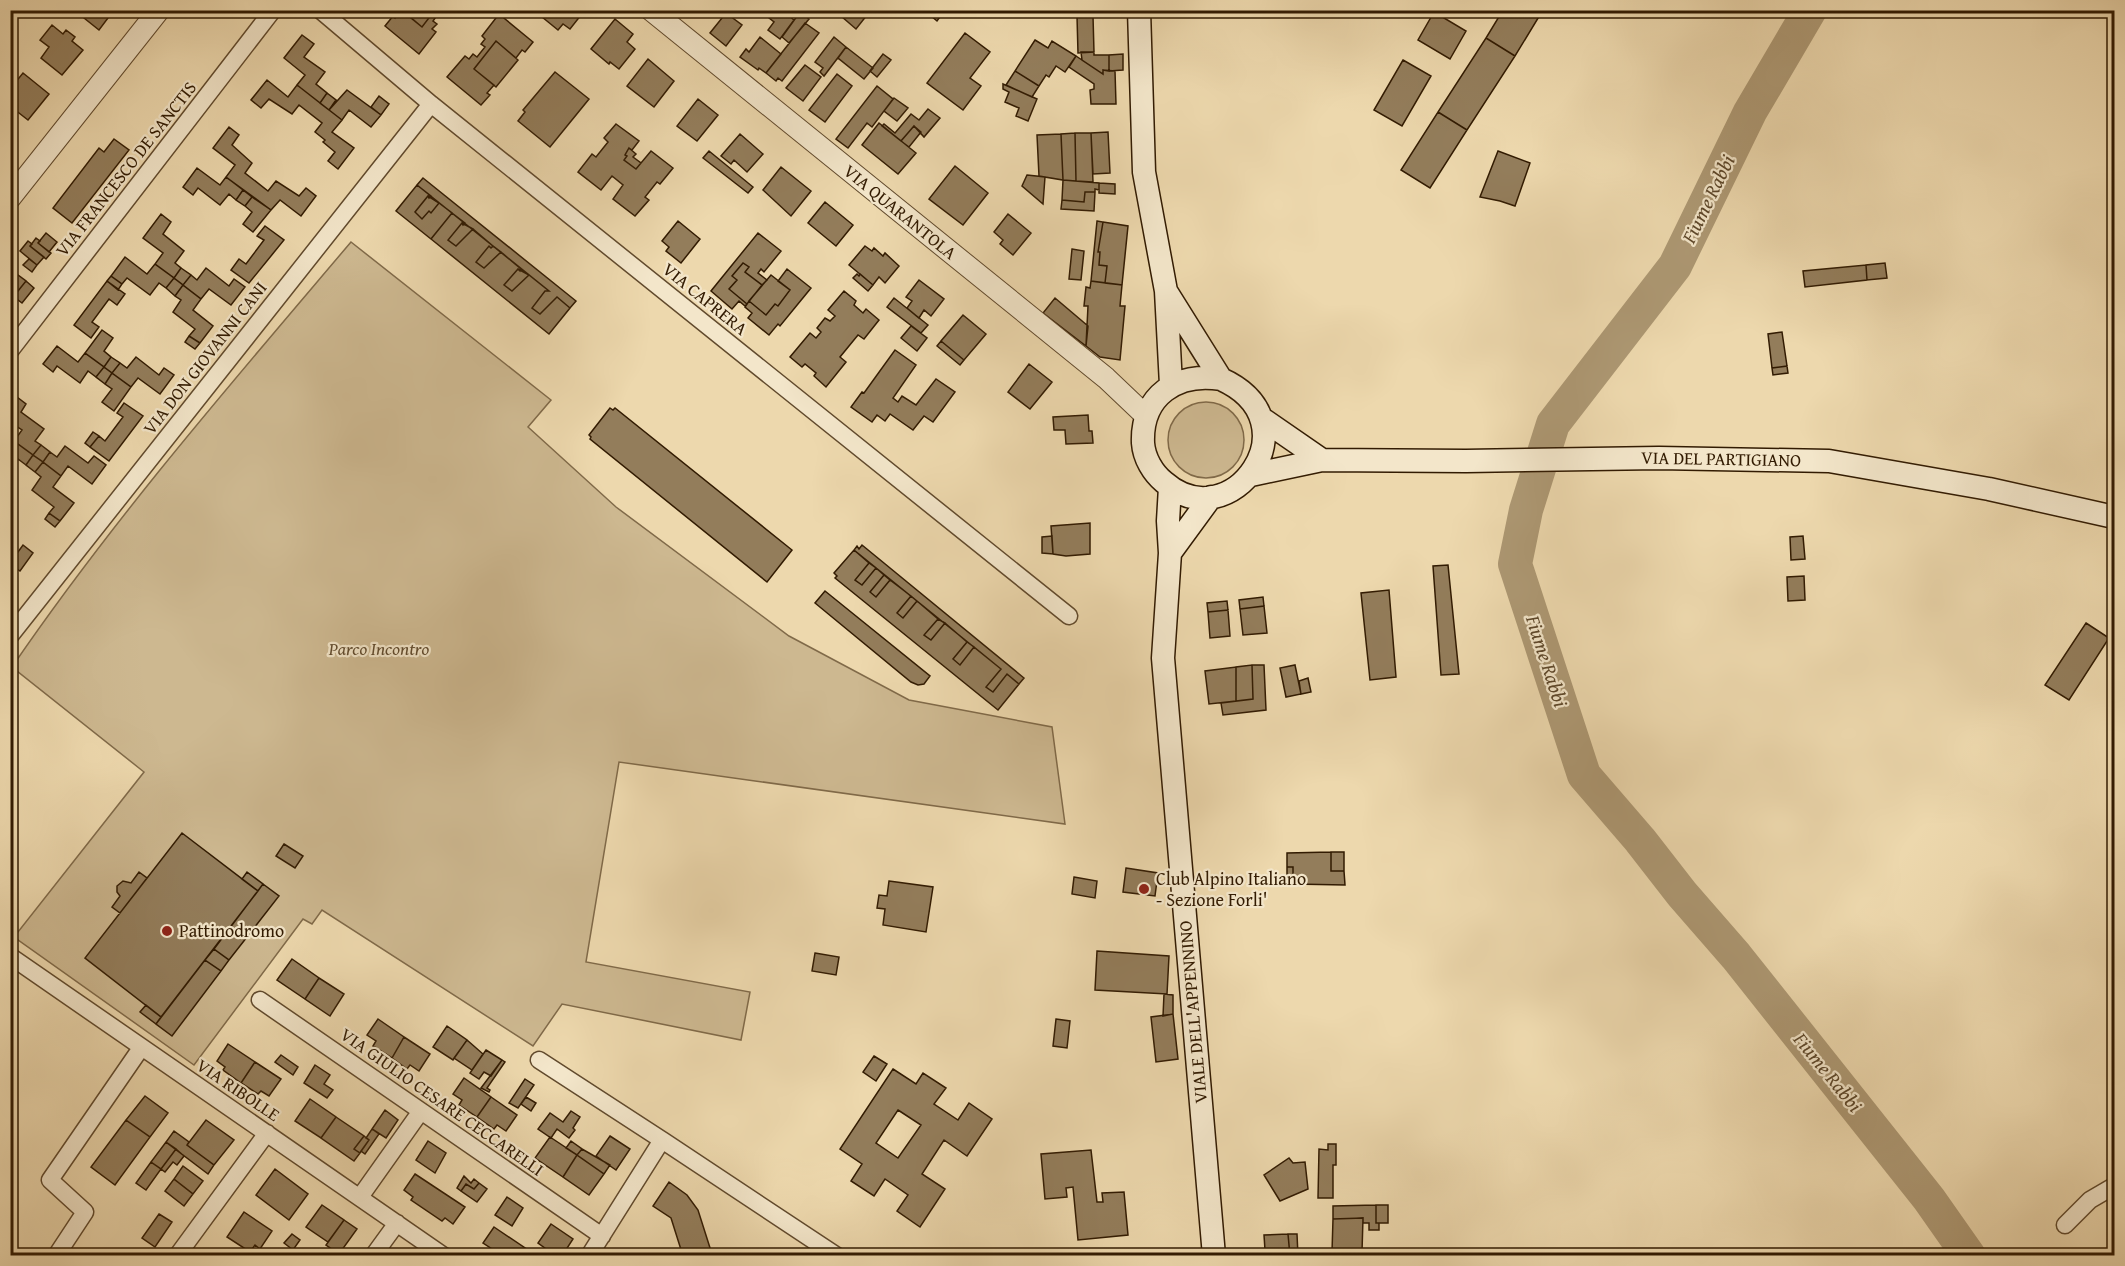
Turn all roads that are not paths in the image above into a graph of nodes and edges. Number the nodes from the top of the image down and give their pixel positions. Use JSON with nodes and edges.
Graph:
{"nodes":[{"id":1,"x":159,"y":10,"type":"edge"},
{"id":2,"x":273,"y":10,"type":"edge"},
{"id":3,"x":320,"y":10,"type":"edge"},
{"id":4,"x":651,"y":10,"type":"edge"},
{"id":5,"x":1139,"y":10,"type":"edge"},
{"id":6,"x":430,"y":104,"type":"junction"},
{"id":7,"x":10,"y":198,"type":"edge"},
{"id":8,"x":1166,"y":291,"type":"junction"},
{"id":9,"x":10,"y":351,"type":"edge"},
{"id":10,"x":1221,"y":379,"type":"junction"},
{"id":11,"x":1171,"y":386,"type":"junction"},
{"id":12,"x":1146,"y":416,"type":"junction"},
{"id":13,"x":1262,"y":418,"type":"junction"},
{"id":14,"x":1322,"y":460,"type":"junction"},
{"id":15,"x":1251,"y":475,"type":"junction"},
{"id":16,"x":1170,"y":488,"type":"junction"},
{"id":17,"x":1211,"y":497,"type":"junction"},
{"id":18,"x":2115,"y":517,"type":"edge"},
{"id":19,"x":1170,"y":554,"type":"junction"},
{"id":20,"x":1069,"y":616,"type":"dead end"},
{"id":21,"x":14,"y":626,"type":"edge"},
{"id":22,"x":10,"y":956,"type":"edge"},
{"id":23,"x":260,"y":1000,"type":"dead end"},
{"id":24,"x":141,"y":1048,"type":"junction"},
{"id":25,"x":539,"y":1060,"type":"dead end"},
{"id":26,"x":421,"y":1111,"type":"junction"},
{"id":27,"x":267,"y":1134,"type":"junction"},
{"id":28,"x":662,"y":1140,"type":"junction"},
{"id":29,"x":2115,"y":1186,"type":"edge"},
{"id":30,"x":360,"y":1197,"type":"junction"},
{"id":31,"x":397,"y":1223,"type":"junction"},
{"id":32,"x":2065,"y":1225,"type":"dead end"},
{"id":33,"x":602,"y":1236,"type":"junction"},
{"id":34,"x":56,"y":1256,"type":"edge"},
{"id":35,"x":177,"y":1256,"type":"edge"},
{"id":36,"x":373,"y":1256,"type":"edge"},
{"id":37,"x":444,"y":1256,"type":"edge"},
{"id":38,"x":589,"y":1256,"type":"edge"},
{"id":39,"x":837,"y":1256,"type":"edge"},
{"id":40,"x":1214,"y":1256,"type":"edge"}],
"edges":[{"from":1,"to":7,"type":"street"},
{"from":2,"to":9,"type":"street","name":"VIA FRANCESCO DE SANCTIS"},
{"from":3,"to":6,"type":"street","name":"VIA CAPRERA"},
{"from":4,"to":12,"type":"street","name":"VIA QUARANTOLA"},
{"from":5,"to":8,"type":"main road"},
{"from":6,"to":20,"type":"street","name":"VIA CAPRERA"},
{"from":6,"to":21,"type":"street","name":"VIA DON GIOVANNI CANI"},
{"from":8,"to":10,"type":"main road"},
{"from":8,"to":11,"type":"main road"},
{"from":10,"to":11,"type":"main road"},
{"from":10,"to":13,"type":"main road"},
{"from":11,"to":12,"type":"main road"},
{"from":12,"to":16,"type":"main road"},
{"from":13,"to":14,"type":"main road"},
{"from":13,"to":15,"type":"main road"},
{"from":14,"to":15,"type":"main road","name":"VIA DEL PARTIGIANO"},
{"from":14,"to":18,"type":"main road","name":"VIA DEL PARTIGIANO"},
{"from":15,"to":17,"type":"main road"},
{"from":16,"to":17,"type":"main road"},
{"from":16,"to":19,"type":"main road","name":"VIALE DELL'APPENNINO"},
{"from":17,"to":19,"type":"main road"},
{"from":19,"to":40,"type":"main road","name":"VIALE DELL'APPENNINO"},
{"from":22,"to":24,"type":"street","name":"VIA RIBOLLE"},
{"from":23,"to":26,"type":"street","name":"VIA GIULIO CESARE CECCARELLI"},
{"from":24,"to":27,"type":"street","name":"VIA RIBOLLE"},
{"from":24,"to":34,"type":"street"},
{"from":25,"to":28,"type":"street"},
{"from":26,"to":30,"type":"street"},
{"from":26,"to":33,"type":"street","name":"VIA GIULIO CESARE CECCARELLI"},
{"from":27,"to":30,"type":"street","name":"VIA RIBOLLE"},
{"from":27,"to":35,"type":"street"},
{"from":28,"to":33,"type":"street"},
{"from":28,"to":39,"type":"street"},
{"from":29,"to":32,"type":"street"},
{"from":30,"to":31,"type":"street","name":"VIA RIBOLLE"},
{"from":31,"to":36,"type":"street"},
{"from":31,"to":37,"type":"street","name":"VIA RIBOLLE"},
{"from":33,"to":38,"type":"street"}]}
